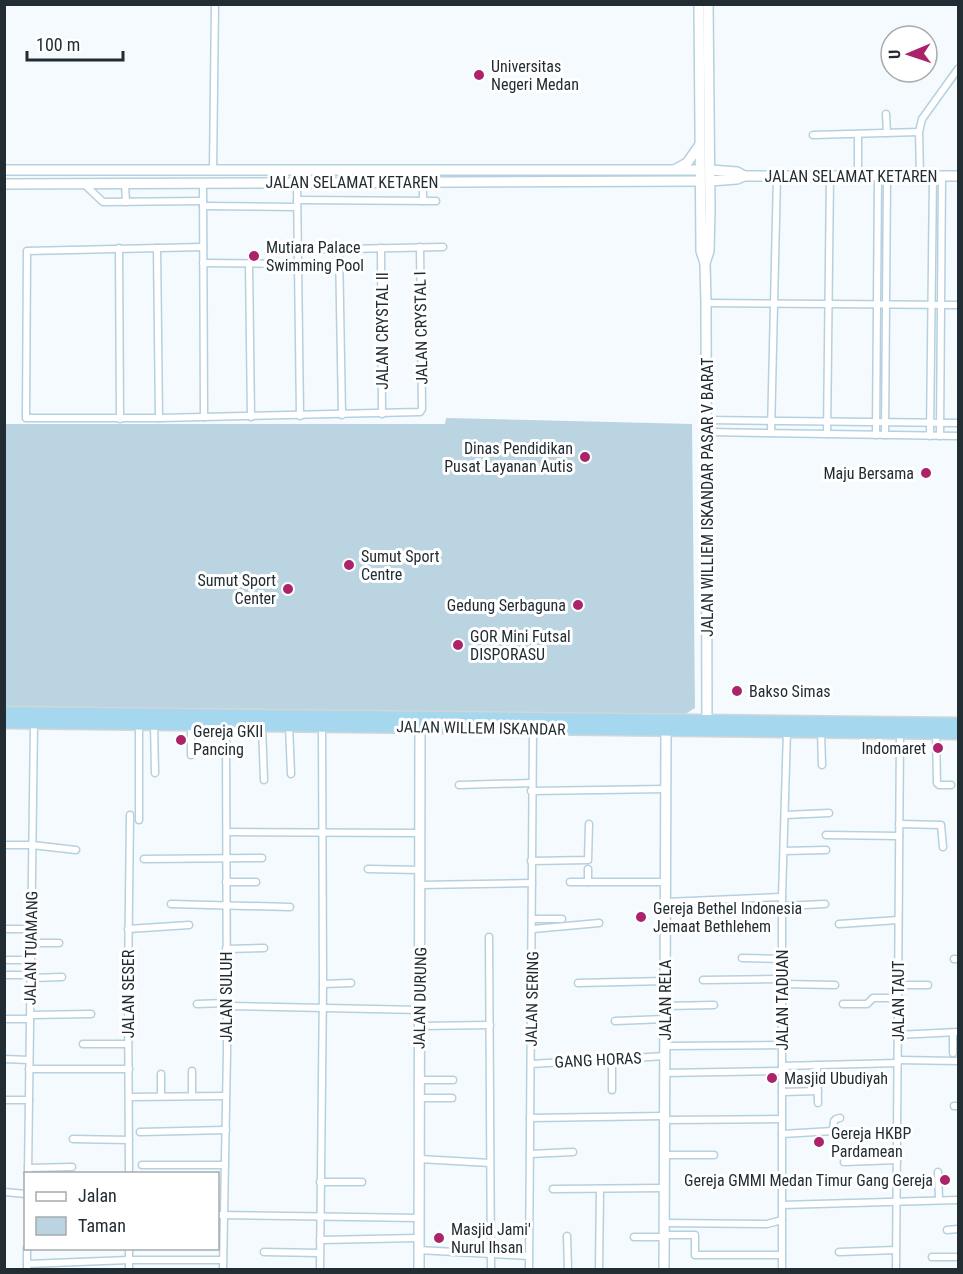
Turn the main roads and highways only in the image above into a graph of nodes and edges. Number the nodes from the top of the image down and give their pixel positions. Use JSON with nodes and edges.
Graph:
{"nodes":[{"id":1,"x":4,"y":713,"type":"edge"},
{"id":2,"x":4,"y":722,"type":"edge"},
{"id":3,"x":444,"y":722,"type":"junction"},
{"id":4,"x":958,"y":724,"type":"edge"},
{"id":5,"x":707,"y":725,"type":"junction"},
{"id":6,"x":958,"y":733,"type":"edge"}],
"edges":[{"from":1,"to":3,"type":"highway","name":"JALAN WILLEM ISKANDAR"},
{"from":2,"to":3,"type":"highway","name":"JALAN WILLEM ISKANDAR"},
{"from":3,"to":5,"type":"highway","name":"JALAN WILLEM ISKANDAR"},
{"from":3,"to":5,"type":"highway","name":"JALAN WILLEM ISKANDAR"},
{"from":4,"to":5,"type":"highway","name":"JALAN WILLEM ISKANDAR"},
{"from":5,"to":6,"type":"highway","name":"JALAN WILLEM ISKANDAR"}]}
